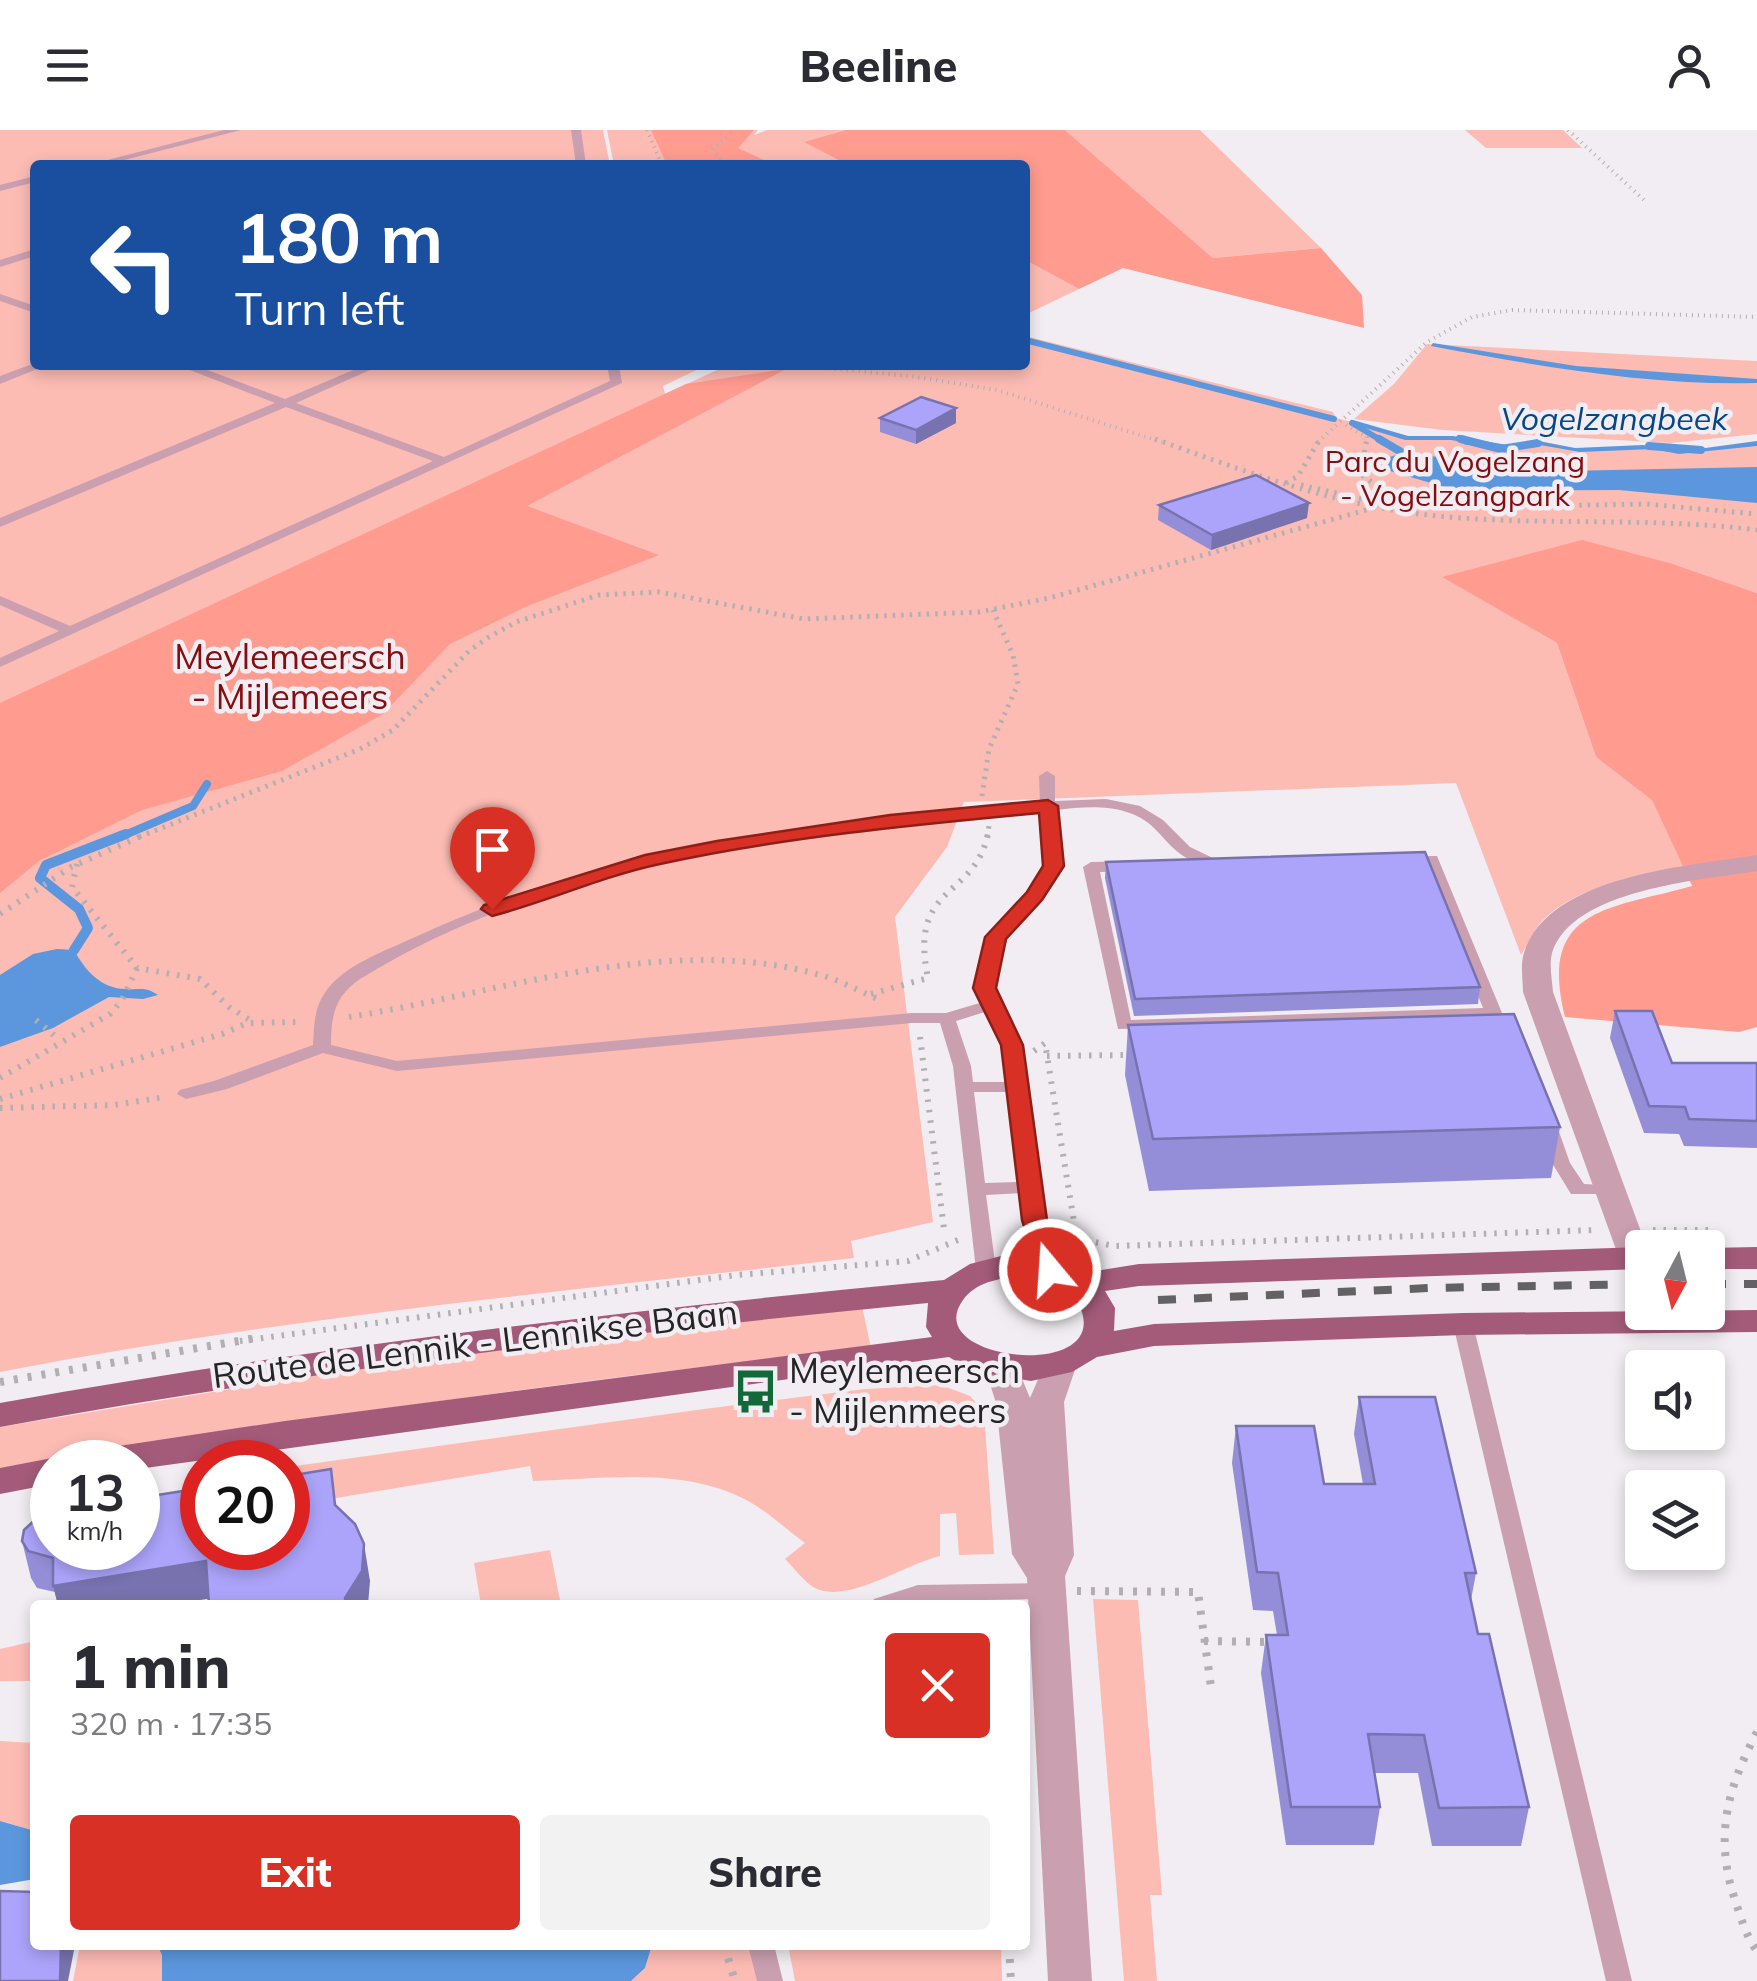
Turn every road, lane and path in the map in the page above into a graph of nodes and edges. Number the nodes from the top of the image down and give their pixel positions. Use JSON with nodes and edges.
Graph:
{"nodes":[{"id":1,"x":236,"y":130,"type":"edge"},
{"id":2,"x":576,"y":130,"type":"edge"},
{"id":3,"x":646,"y":130,"type":"edge"},
{"id":4,"x":734,"y":130,"type":"edge"},
{"id":5,"x":1568,"y":130,"type":"edge"},
{"id":6,"x":113,"y":160,"type":"edge"},
{"id":7,"x":580,"y":160,"type":"edge"},
{"id":8,"x":660,"y":160,"type":"edge"},
{"id":9,"x":720,"y":160,"type":"edge"},
{"id":10,"x":30,"y":180,"type":"edge"},
{"id":11,"x":0,"y":188,"type":"edge"},
{"id":12,"x":1644,"y":200,"type":"dead end"},
{"id":13,"x":30,"y":254,"type":"edge"},
{"id":14,"x":0,"y":264,"type":"edge"},
{"id":15,"x":0,"y":296,"type":"edge"},
{"id":16,"x":30,"y":308,"type":"edge"},
{"id":17,"x":1757,"y":318,"type":"edge"},
{"id":18,"x":30,"y":369,"type":"edge"},
{"id":19,"x":195,"y":370,"type":"edge"},
{"id":20,"x":364,"y":370,"type":"edge"},
{"id":21,"x":614,"y":370,"type":"edge"},
{"id":22,"x":843,"y":370,"type":"edge"},
{"id":23,"x":0,"y":380,"type":"edge"},
{"id":24,"x":287,"y":404,"type":"junction"},
{"id":25,"x":1346,"y":425,"type":"dead end"},
{"id":26,"x":444,"y":462,"type":"junction"},
{"id":27,"x":1386,"y":467,"type":"dead end"},
{"id":28,"x":1362,"y":470,"type":"junction"},
{"id":29,"x":1290,"y":484,"type":"junction"},
{"id":30,"x":1388,"y":504,"type":"junction"},
{"id":31,"x":1406,"y":506,"type":"junction"},
{"id":32,"x":1378,"y":508,"type":"junction"},
{"id":33,"x":1757,"y":514,"type":"edge"},
{"id":34,"x":0,"y":522,"type":"edge"},
{"id":35,"x":1757,"y":530,"type":"edge"},
{"id":36,"x":0,"y":600,"type":"edge"},
{"id":37,"x":992,"y":610,"type":"junction"},
{"id":38,"x":70,"y":631,"type":"junction"},
{"id":39,"x":0,"y":663,"type":"edge"},
{"id":40,"x":1047,"y":776,"type":"dead end"},
{"id":41,"x":1048,"y":806,"type":"junction"},
{"id":42,"x":984,"y":811,"type":"junction"},
{"id":43,"x":1163,"y":834,"type":"junction"},
{"id":44,"x":1757,"y":863,"type":"edge"},
{"id":45,"x":76,"y":864,"type":"junction"},
{"id":46,"x":1222,"y":864,"type":"junction"},
{"id":47,"x":1126,"y":866,"type":"junction"},
{"id":48,"x":0,"y":914,"type":"edge"},
{"id":49,"x":136,"y":968,"type":"junction"},
{"id":50,"x":871,"y":994,"type":"dead end"},
{"id":51,"x":991,"y":1005,"type":"junction"},
{"id":52,"x":947,"y":1018,"type":"junction"},
{"id":53,"x":36,"y":1020,"type":"dead end"},
{"id":54,"x":254,"y":1023,"type":"dead end"},
{"id":55,"x":60,"y":1040,"type":"junction"},
{"id":56,"x":1045,"y":1043,"type":"dead end"},
{"id":57,"x":322,"y":1048,"type":"junction"},
{"id":58,"x":1138,"y":1055,"type":"edge"},
{"id":59,"x":1047,"y":1056,"type":"junction"},
{"id":60,"x":0,"y":1078,"type":"edge"},
{"id":61,"x":1017,"y":1087,"type":"junction"},
{"id":62,"x":964,"y":1088,"type":"junction"},
{"id":63,"x":186,"y":1094,"type":"joint"},
{"id":64,"x":0,"y":1108,"type":"edge"},
{"id":65,"x":1542,"y":1110,"type":"edge"},
{"id":66,"x":1030,"y":1187,"type":"junction"},
{"id":67,"x":978,"y":1189,"type":"junction"},
{"id":68,"x":1610,"y":1190,"type":"junction"},
{"id":69,"x":1074,"y":1222,"type":"dead end"},
{"id":70,"x":1626,"y":1230,"type":"edge"},
{"id":71,"x":1625,"y":1258,"type":"edge"},
{"id":72,"x":1725,"y":1258,"type":"edge"},
{"id":73,"x":1757,"y":1258,"type":"edge"},
{"id":74,"x":986,"y":1270,"type":"junction"},
{"id":75,"x":1065,"y":1277,"type":"junction"},
{"id":76,"x":952,"y":1290,"type":"junction"},
{"id":77,"x":1757,"y":1322,"type":"edge"},
{"id":78,"x":1464,"y":1324,"type":"junction"},
{"id":79,"x":955,"y":1345,"type":"junction"},
{"id":80,"x":1074,"y":1356,"type":"junction"},
{"id":81,"x":1001,"y":1365,"type":"junction"},
{"id":82,"x":0,"y":1415,"type":"edge"},
{"id":83,"x":160,"y":1452,"type":"edge"},
{"id":84,"x":30,"y":1476,"type":"edge"},
{"id":85,"x":0,"y":1482,"type":"edge"},
{"id":86,"x":1047,"y":1584,"type":"junction"},
{"id":87,"x":897,"y":1600,"type":"edge"},
{"id":88,"x":1204,"y":1641,"type":"junction"},
{"id":89,"x":1278,"y":1642,"type":"edge"},
{"id":90,"x":1212,"y":1694,"type":"dead end"},
{"id":91,"x":1757,"y":1732,"type":"edge"},
{"id":92,"x":726,"y":1950,"type":"edge"},
{"id":93,"x":762,"y":1950,"type":"edge"},
{"id":94,"x":1009,"y":1950,"type":"edge"},
{"id":95,"x":1757,"y":1951,"type":"edge"},
{"id":96,"x":735,"y":1981,"type":"edge"},
{"id":97,"x":770,"y":1981,"type":"edge"},
{"id":98,"x":1011,"y":1981,"type":"edge"},
{"id":99,"x":1070,"y":1981,"type":"edge"},
{"id":100,"x":1619,"y":1981,"type":"edge"}],
"edges":[{"from":1,"to":6,"type":"lane"},
{"from":2,"to":7,"type":"lane"},
{"from":3,"to":8,"type":"path"},
{"from":4,"to":9,"type":"path"},
{"from":5,"to":12,"type":"path"},
{"from":10,"to":11,"type":"lane"},
{"from":13,"to":14,"type":"lane"},
{"from":15,"to":16,"type":"lane"},
{"from":17,"to":29,"type":"path"},
{"from":18,"to":23,"type":"lane"},
{"from":19,"to":24,"type":"lane"},
{"from":20,"to":24,"type":"lane"},
{"from":21,"to":26,"type":"lane"},
{"from":22,"to":29,"type":"path"},
{"from":24,"to":26,"type":"lane"},
{"from":24,"to":34,"type":"lane"},
{"from":25,"to":28,"type":"path"},
{"from":26,"to":38,"type":"lane"},
{"from":27,"to":28,"type":"path"},
{"from":28,"to":31,"type":"path"},
{"from":29,"to":30,"type":"path"},
{"from":29,"to":32,"type":"path"},
{"from":30,"to":31,"type":"path"},
{"from":30,"to":32,"type":"path"},
{"from":31,"to":33,"type":"path"},
{"from":32,"to":35,"type":"path"},
{"from":32,"to":37,"type":"path"},
{"from":36,"to":38,"type":"lane"},
{"from":37,"to":42,"type":"path"},
{"from":37,"to":45,"type":"path"},
{"from":38,"to":39,"type":"lane"},
{"from":40,"to":41,"type":"lane"},
{"from":41,"to":42,"type":"lane"},
{"from":41,"to":43,"type":"lane"},
{"from":41,"to":51,"type":"lane"},
{"from":42,"to":50,"type":"path"},
{"from":42,"to":57,"type":"lane"},
{"from":43,"to":46,"type":"lane"},
{"from":43,"to":47,"type":"lane"},
{"from":44,"to":68,"type":"street"},
{"from":45,"to":48,"type":"path"},
{"from":45,"to":49,"type":"path"},
{"from":46,"to":47,"type":"lane"},
{"from":46,"to":47,"type":"lane"},
{"from":49,"to":54,"type":"path"},
{"from":49,"to":55,"type":"path"},
{"from":51,"to":52,"type":"lane"},
{"from":51,"to":61,"type":"lane"},
{"from":52,"to":57,"type":"lane"},
{"from":52,"to":62,"type":"lane"},
{"from":53,"to":55,"type":"path"},
{"from":55,"to":60,"type":"path"},
{"from":56,"to":59,"type":"path"},
{"from":57,"to":63,"type":"lane"},
{"from":58,"to":59,"type":"path"},
{"from":59,"to":69,"type":"path"},
{"from":61,"to":62,"type":"lane"},
{"from":61,"to":66,"type":"lane"},
{"from":62,"to":67,"type":"lane"},
{"from":63,"to":64,"type":"path"},
{"from":65,"to":68,"type":"lane"},
{"from":66,"to":67,"type":"lane"},
{"from":66,"to":75,"type":"lane"},
{"from":67,"to":74,"type":"lane"},
{"from":68,"to":70,"type":"street"},
{"from":71,"to":75,"type":"main road","name":"Route de Lennik - Lennikse Baan"},
{"from":72,"to":73,"type":"main road"},
{"from":74,"to":75,"type":"main road","name":"Route de Lennik - Lennikse Baan"},
{"from":74,"to":76,"type":"main road","name":"Route de Lennik - Lennikse Baan"},
{"from":75,"to":80,"type":"main road"},
{"from":76,"to":79,"type":"main road"},
{"from":76,"to":82,"type":"main road","name":"Route de Lennik - Lennikse Baan"},
{"from":77,"to":78,"type":"main road"},
{"from":78,"to":80,"type":"main road"},
{"from":78,"to":100,"type":"lane"},
{"from":79,"to":81,"type":"main road"},
{"from":79,"to":83,"type":"main road","name":"Route de Lennik - Lennikse Baan"},
{"from":80,"to":81,"type":"main road"},
{"from":80,"to":86,"type":"street"},
{"from":81,"to":86,"type":"street"},
{"from":84,"to":85,"type":"main road"},
{"from":86,"to":87,"type":"lane"},
{"from":86,"to":88,"type":"path"},
{"from":86,"to":99,"type":"street"},
{"from":88,"to":89,"type":"path"},
{"from":88,"to":90,"type":"path"},
{"from":91,"to":95,"type":"path"},
{"from":92,"to":96,"type":"path"},
{"from":93,"to":97,"type":"lane"},
{"from":94,"to":98,"type":"path"}]}
